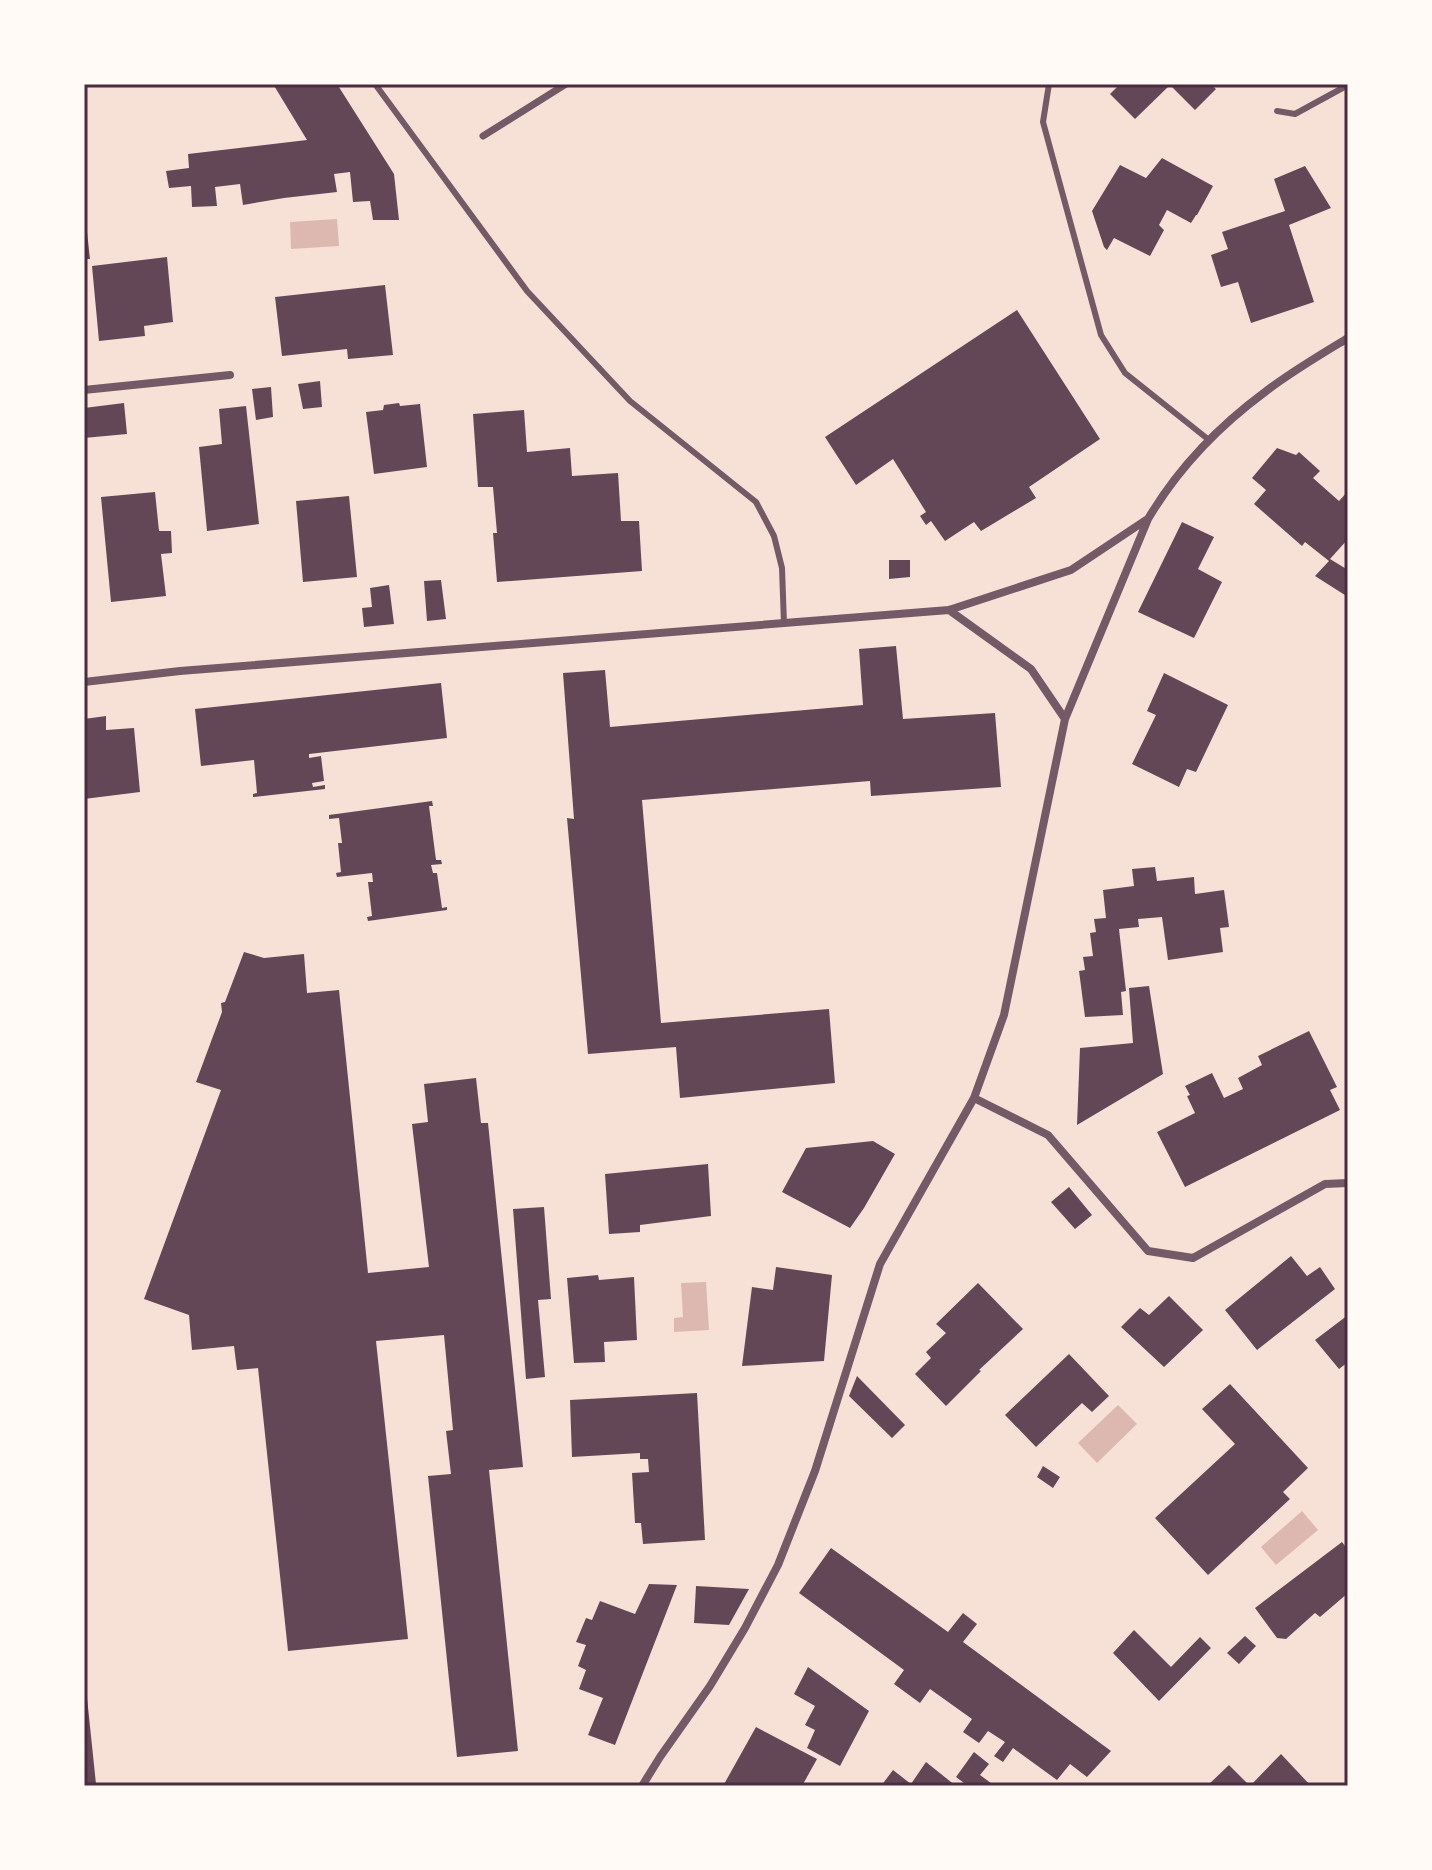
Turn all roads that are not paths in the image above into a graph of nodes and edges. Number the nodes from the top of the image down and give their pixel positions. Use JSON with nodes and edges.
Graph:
{"nodes":[{"id":1,"x":375,"y":84,"type":"edge"},
{"id":2,"x":566,"y":84,"type":"edge"},
{"id":3,"x":1049,"y":84,"type":"edge"},
{"id":4,"x":1348,"y":85,"type":"edge"},
{"id":5,"x":1277,"y":111,"type":"dead end"},
{"id":6,"x":483,"y":136,"type":"dead end"},
{"id":7,"x":1348,"y":338,"type":"edge"},
{"id":8,"x":230,"y":375,"type":"dead end"},
{"id":9,"x":84,"y":390,"type":"edge"},
{"id":10,"x":1209,"y":440,"type":"junction"},
{"id":11,"x":1148,"y":519,"type":"junction"},
{"id":12,"x":949,"y":610,"type":"junction"},
{"id":13,"x":784,"y":624,"type":"junction"},
{"id":14,"x":84,"y":682,"type":"edge"},
{"id":15,"x":1065,"y":719,"type":"junction"},
{"id":16,"x":974,"y":1098,"type":"junction"},
{"id":17,"x":1348,"y":1183,"type":"edge"},
{"id":18,"x":642,"y":1786,"type":"edge"}],
"edges":[{"from":1,"to":13,"type":"lane"},
{"from":2,"to":6,"type":"street"},
{"from":3,"to":10,"type":"lane"},
{"from":4,"to":5,"type":"lane"},
{"from":7,"to":10,"type":"street"},
{"from":8,"to":9,"type":"street"},
{"from":10,"to":11,"type":"street"},
{"from":11,"to":12,"type":"street"},
{"from":11,"to":15,"type":"street"},
{"from":12,"to":13,"type":"street"},
{"from":12,"to":15,"type":"street"},
{"from":13,"to":14,"type":"street"},
{"from":15,"to":16,"type":"street"},
{"from":16,"to":17,"type":"street"},
{"from":16,"to":18,"type":"street"}]}
